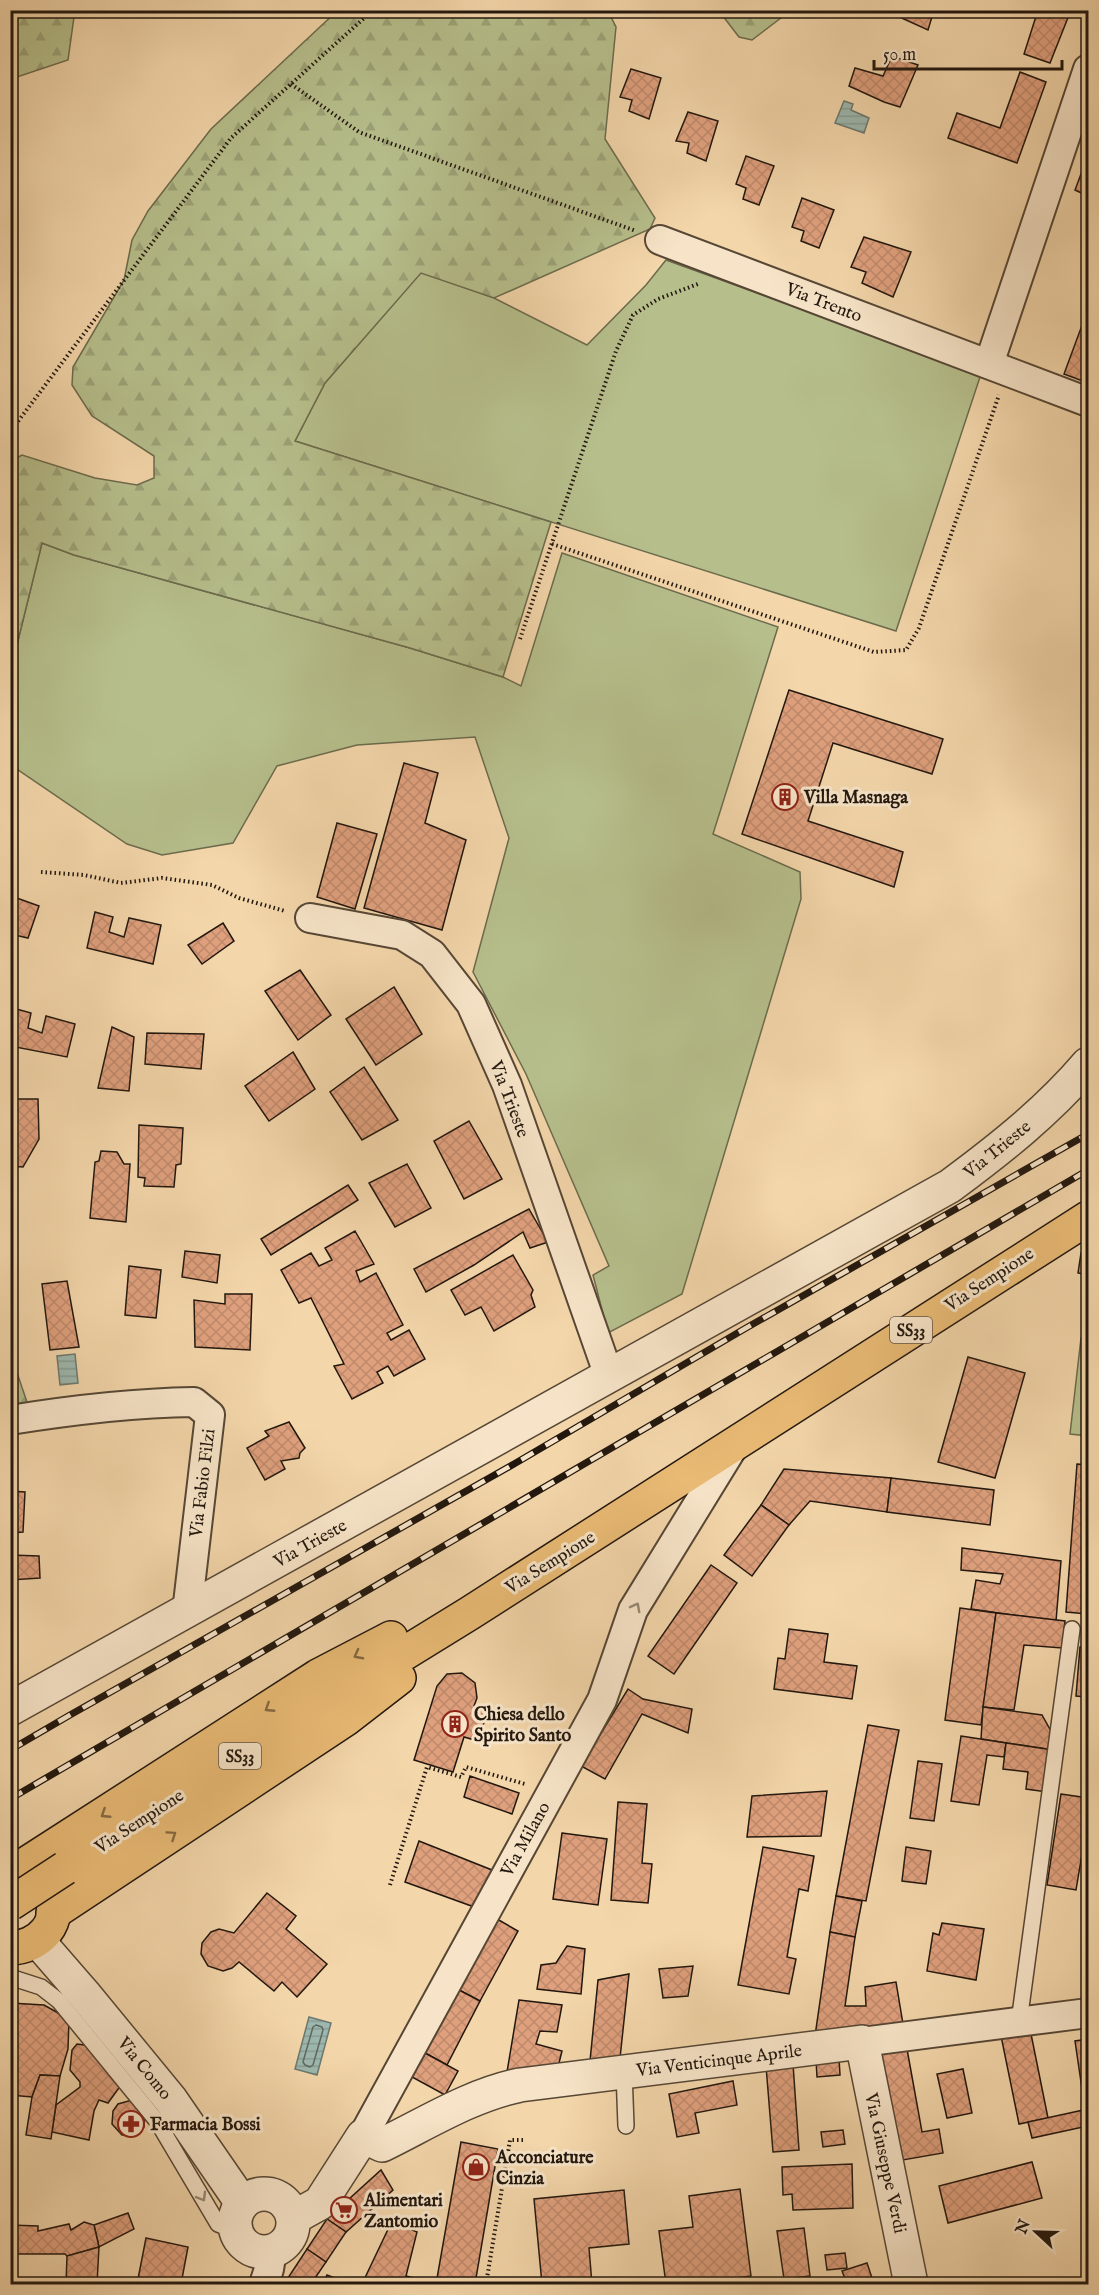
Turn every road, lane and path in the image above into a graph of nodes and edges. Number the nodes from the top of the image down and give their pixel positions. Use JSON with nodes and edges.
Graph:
{"nodes":[{"id":1,"x":373,"y":10,"type":"edge"},
{"id":2,"x":1089,"y":69,"type":"edge"},
{"id":3,"x":291,"y":84,"type":"junction"},
{"id":4,"x":660,"y":240,"type":"joint"},
{"id":5,"x":701,"y":283,"type":"dead end"},
{"id":6,"x":998,"y":368,"type":"junction"},
{"id":7,"x":1089,"y":402,"type":"edge"},
{"id":8,"x":10,"y":432,"type":"edge"},
{"id":9,"x":552,"y":544,"type":"junction"},
{"id":10,"x":520,"y":639,"type":"dead end"},
{"id":11,"x":41,"y":872,"type":"dead end"},
{"id":12,"x":310,"y":918,"type":"joint"},
{"id":13,"x":1089,"y":1064,"type":"edge"},
{"id":14,"x":1089,"y":1218,"type":"edge"},
{"id":15,"x":609,"y":1376,"type":"junction"},
{"id":16,"x":10,"y":1420,"type":"edge"},
{"id":17,"x":735,"y":1444,"type":"junction"},
{"id":18,"x":187,"y":1612,"type":"junction"},
{"id":19,"x":470,"y":1613,"type":"junction"},
{"id":20,"x":1072,"y":1629,"type":"dead end"},
{"id":21,"x":415,"y":1647,"type":"junction"},
{"id":22,"x":10,"y":1709,"type":"edge"},
{"id":23,"x":527,"y":1785,"type":"dead end"},
{"id":24,"x":13,"y":1871,"type":"edge"},
{"id":25,"x":390,"y":1885,"type":"dead end"},
{"id":26,"x":10,"y":1904,"type":"edge"},
{"id":27,"x":34,"y":1934,"type":"edge"},
{"id":28,"x":10,"y":1977,"type":"edge"},
{"id":29,"x":1089,"y":2013,"type":"edge"},
{"id":30,"x":1019,"y":2022,"type":"junction"},
{"id":31,"x":861,"y":2042,"type":"junction"},
{"id":32,"x":624,"y":2072,"type":"junction"},
{"id":33,"x":626,"y":2126,"type":"dead end"},
{"id":34,"x":363,"y":2136,"type":"junction"},
{"id":35,"x":523,"y":2140,"type":"dead end"},
{"id":36,"x":188,"y":2147,"type":"junction"},
{"id":37,"x":239,"y":2217,"type":"junction"},
{"id":38,"x":293,"y":2218,"type":"junction"},
{"id":39,"x":272,"y":2251,"type":"junction"},
{"id":40,"x":264,"y":2284,"type":"edge"},
{"id":41,"x":486,"y":2284,"type":"edge"},
{"id":42,"x":911,"y":2284,"type":"edge"}],
"edges":[{"from":1,"to":3,"type":"path"},
{"from":2,"to":6,"type":"street"},
{"from":3,"to":4,"type":"path"},
{"from":3,"to":8,"type":"path"},
{"from":4,"to":6,"type":"street","name":"Via Trento"},
{"from":5,"to":9,"type":"path"},
{"from":6,"to":7,"type":"street","name":"Via Trento"},
{"from":6,"to":9,"type":"path"},
{"from":9,"to":10,"type":"path"},
{"from":11,"to":12,"type":"path"},
{"from":12,"to":15,"type":"street","name":"Via Trieste"},
{"from":13,"to":15,"type":"street","name":"Via Trieste"},
{"from":14,"to":17,"type":"main road","name":"Via Sempione","number":"SS33"},
{"from":15,"to":18,"type":"street","name":"Via Trieste"},
{"from":16,"to":18,"type":"street","name":"Via Fabio Filzi"},
{"from":17,"to":19,"type":"main road","name":"Via Sempione","number":"SS33"},
{"from":34,"to":17,"type":"street","name":"Via Milano","one_way":true},
{"from":18,"to":22,"type":"street","name":"Via Trieste"},
{"from":19,"to":21,"type":"main road","name":"Via Sempione","number":"SS33"},
{"from":19,"to":24,"type":"main road","one_way":true},
{"from":20,"to":30,"type":"lane"},
{"from":21,"to":26,"type":"main road","name":"Via Sempione","number":"SS33","bridge":true},
{"from":27,"to":21,"type":"main road","one_way":true},
{"from":23,"to":25,"type":"path"},
{"from":24,"to":27,"type":"main road"},
{"from":27,"to":36,"type":"street","name":"Via Como"},
{"from":28,"to":36,"type":"lane"},
{"from":29,"to":30,"type":"street","name":"Via Venticinque Aprile"},
{"from":30,"to":31,"type":"street","name":"Via Venticinque Aprile"},
{"from":31,"to":32,"type":"street","name":"Via Venticinque Aprile"},
{"from":31,"to":42,"type":"street","name":"Via Giuseppe Verdi"},
{"from":32,"to":33,"type":"lane"},
{"from":32,"to":34,"type":"street","name":"Via Venticinque Aprile"},
{"from":34,"to":38,"type":"street","name":"Via Milano"},
{"from":35,"to":41,"type":"path"},
{"from":36,"to":37,"type":"street","name":"Via Como"},
{"from":37,"to":38,"type":"street"},
{"from":37,"to":39,"type":"street"},
{"from":38,"to":39,"type":"street"},
{"from":39,"to":40,"type":"street"}]}
